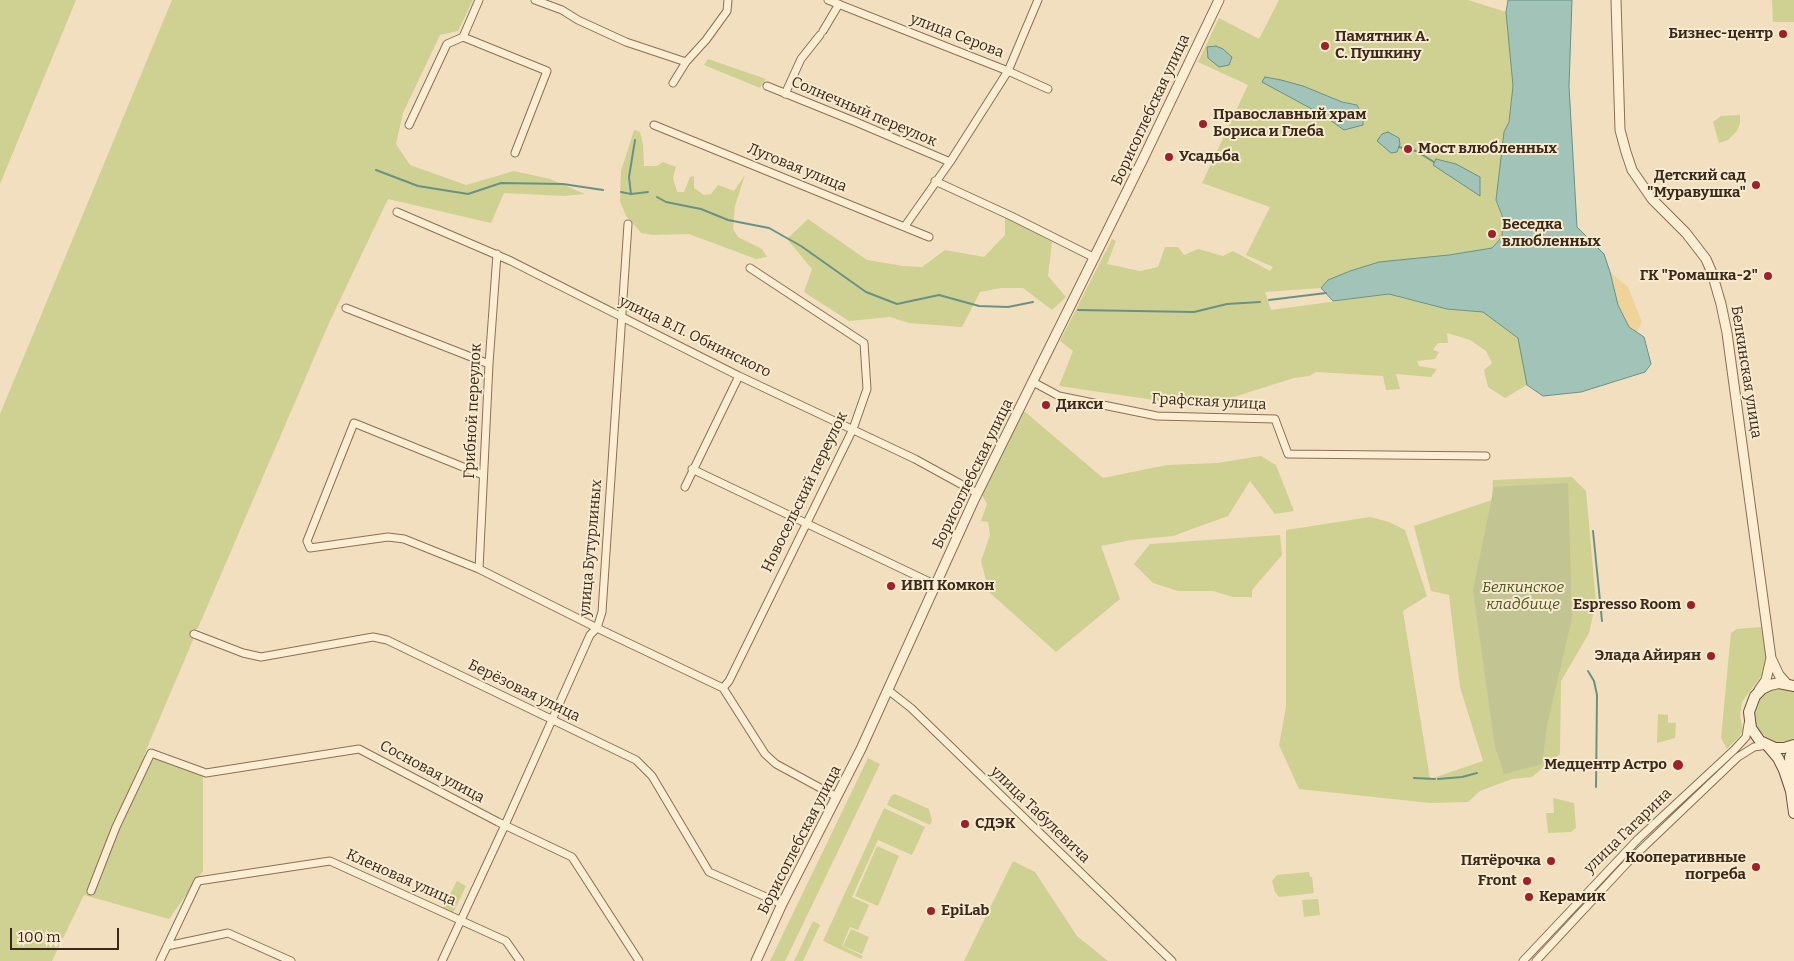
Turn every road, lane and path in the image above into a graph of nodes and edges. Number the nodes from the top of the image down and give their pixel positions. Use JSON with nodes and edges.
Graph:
{"nodes":[{"id":1,"x":479,"y":0,"type":"edge"},
{"id":2,"x":535,"y":0,"type":"edge"},
{"id":3,"x":728,"y":0,"type":"edge"},
{"id":4,"x":828,"y":0,"type":"edge"},
{"id":5,"x":1038,"y":0,"type":"edge"},
{"id":6,"x":1219,"y":0,"type":"edge"},
{"id":7,"x":1616,"y":0,"type":"edge"},
{"id":8,"x":839,"y":4,"type":"junction"},
{"id":9,"x":463,"y":37,"type":"junction"},
{"id":10,"x":686,"y":62,"type":"junction"},
{"id":11,"x":1008,"y":71,"type":"junction"},
{"id":12,"x":673,"y":83,"type":"dead end"},
{"id":13,"x":767,"y":86,"type":"dead end"},
{"id":14,"x":1048,"y":89,"type":"dead end"},
{"id":15,"x":785,"y":94,"type":"junction"},
{"id":16,"x":409,"y":125,"type":"dead end"},
{"id":17,"x":654,"y":125,"type":"dead end"},
{"id":18,"x":514,"y":153,"type":"dead end"},
{"id":19,"x":950,"y":162,"type":"junction"},
{"id":20,"x":935,"y":181,"type":"junction"},
{"id":21,"x":397,"y":212,"type":"dead end"},
{"id":22,"x":628,"y":224,"type":"dead end"},
{"id":23,"x":905,"y":226,"type":"junction"},
{"id":24,"x":929,"y":237,"type":"dead end"},
{"id":25,"x":497,"y":254,"type":"junction"},
{"id":26,"x":1095,"y":258,"type":"junction"},
{"id":27,"x":750,"y":268,"type":"dead end"},
{"id":28,"x":346,"y":308,"type":"dead end"},
{"id":29,"x":622,"y":317,"type":"junction"},
{"id":30,"x":489,"y":364,"type":"junction"},
{"id":31,"x":739,"y":376,"type":"junction"},
{"id":32,"x":1033,"y":382,"type":"junction"},
{"id":33,"x":853,"y":429,"type":"junction"},
{"id":34,"x":1486,"y":456,"type":"dead end"},
{"id":35,"x":692,"y":469,"type":"junction"},
{"id":36,"x":484,"y":475,"type":"junction"},
{"id":37,"x":685,"y":487,"type":"dead end"},
{"id":38,"x":978,"y":493,"type":"junction"},
{"id":39,"x":806,"y":523,"type":"junction"},
{"id":40,"x":479,"y":569,"type":"junction"},
{"id":41,"x":936,"y":585,"type":"junction"},
{"id":42,"x":597,"y":628,"type":"junction"},
{"id":43,"x":194,"y":634,"type":"dead end"},
{"id":44,"x":1771,"y":658,"type":"junction"},
{"id":45,"x":1791,"y":684,"type":"edge"},
{"id":46,"x":723,"y":688,"type":"junction"},
{"id":47,"x":888,"y":690,"type":"junction"},
{"id":48,"x":1755,"y":696,"type":"junction"},
{"id":49,"x":552,"y":720,"type":"junction"},
{"id":50,"x":1749,"y":721,"type":"junction"},
{"id":51,"x":1767,"y":745,"type":"junction"},
{"id":52,"x":1794,"y":747,"type":"edge"},
{"id":53,"x":1792,"y":790,"type":"edge"},
{"id":54,"x":838,"y":797,"type":"junction"},
{"id":55,"x":1794,"y":813,"type":"edge"},
{"id":56,"x":505,"y":825,"type":"junction"},
{"id":57,"x":91,"y":892,"type":"dead end"},
{"id":58,"x":782,"y":904,"type":"junction"},
{"id":59,"x":461,"y":920,"type":"junction"},
{"id":60,"x":167,"y":946,"type":"junction"},
{"id":61,"x":160,"y":961,"type":"edge"},
{"id":62,"x":291,"y":961,"type":"edge"},
{"id":63,"x":442,"y":961,"type":"edge"},
{"id":64,"x":520,"y":961,"type":"edge"},
{"id":65,"x":639,"y":961,"type":"edge"},
{"id":66,"x":756,"y":961,"type":"edge"},
{"id":67,"x":1172,"y":961,"type":"edge"},
{"id":68,"x":1523,"y":961,"type":"edge"},
{"id":69,"x":1536,"y":961,"type":"edge"}],
"edges":[{"from":1,"to":9,"type":"street"},
{"from":2,"to":10,"type":"street"},
{"from":3,"to":10,"type":"street"},
{"from":4,"to":8,"type":"street","name":"улица Серова"},
{"from":5,"to":11,"type":"street"},
{"from":6,"to":26,"type":"street","name":"Борисоглебская улица"},
{"from":7,"to":44,"type":"street","name":"Белкинская улица"},
{"from":8,"to":11,"type":"street","name":"улица Серова"},
{"from":8,"to":15,"type":"street"},
{"from":9,"to":16,"type":"street"},
{"from":9,"to":18,"type":"street"},
{"from":10,"to":12,"type":"street"},
{"from":11,"to":14,"type":"street","name":"улица Серова"},
{"from":11,"to":19,"type":"street"},
{"from":13,"to":15,"type":"street","name":"Солнечный переулок"},
{"from":15,"to":19,"type":"street","name":"Солнечный переулок"},
{"from":17,"to":23,"type":"street","name":"Луговая улица"},
{"from":19,"to":20,"type":"street"},
{"from":20,"to":23,"type":"street"},
{"from":20,"to":26,"type":"street"},
{"from":21,"to":25,"type":"street","name":"улица В.П. Обнинского"},
{"from":22,"to":29,"type":"street","name":"улица Бутурлиных"},
{"from":23,"to":24,"type":"street","name":"Луговая улица"},
{"from":25,"to":29,"type":"street","name":"улица В.П. Обнинского"},
{"from":25,"to":30,"type":"street","name":"Грибной переулок"},
{"from":26,"to":32,"type":"street","name":"Борисоглебская улица"},
{"from":27,"to":33,"type":"street","name":"Новосельский переулок"},
{"from":28,"to":30,"type":"street"},
{"from":29,"to":31,"type":"street","name":"улица В.П. Обнинского"},
{"from":29,"to":42,"type":"street","name":"улица Бутурлиных"},
{"from":30,"to":36,"type":"street","name":"Грибной переулок"},
{"from":31,"to":33,"type":"street","name":"улица В.П. Обнинского"},
{"from":31,"to":35,"type":"street"},
{"from":32,"to":34,"type":"street","name":"Графская улица"},
{"from":32,"to":38,"type":"street","name":"Борисоглебская улица"},
{"from":33,"to":38,"type":"street","name":"улица В.П. Обнинского"},
{"from":33,"to":39,"type":"street","name":"Новосельский переулок"},
{"from":35,"to":37,"type":"street"},
{"from":35,"to":39,"type":"street"},
{"from":36,"to":40,"type":"street","name":"Грибной переулок"},
{"from":36,"to":40,"type":"street"},
{"from":38,"to":41,"type":"street","name":"Борисоглебская улица"},
{"from":39,"to":41,"type":"street"},
{"from":39,"to":46,"type":"street","name":"Новосельский переулок"},
{"from":40,"to":42,"type":"street"},
{"from":41,"to":47,"type":"street","name":"Борисоглебская улица"},
{"from":42,"to":46,"type":"street"},
{"from":42,"to":49,"type":"street","name":"улица Бутурлиных"},
{"from":43,"to":49,"type":"street","name":"Берёзовая улица"},
{"from":44,"to":45,"type":"street","name":"Белкинская улица"},
{"from":44,"to":48,"type":"street","name":"Белкинская улица"},
{"from":45,"to":48,"type":"main road"},
{"from":46,"to":54,"type":"street"},
{"from":47,"to":54,"type":"street","name":"Борисоглебская улица"},
{"from":47,"to":67,"type":"street","name":"улица Табулевича"},
{"from":48,"to":50,"type":"main road"},
{"from":49,"to":56,"type":"street","name":"улица Бутурлиных"},
{"from":49,"to":58,"type":"street","name":"Берёзовая улица"},
{"from":50,"to":51,"type":"main road"},
{"from":50,"to":68,"type":"street","name":"улица Гагарина"},
{"from":51,"to":52,"type":"main road"},
{"from":51,"to":53,"type":"main road"},
{"from":51,"to":69,"type":"street","name":"улица Гагарина"},
{"from":52,"to":53,"type":"main road"},
{"from":53,"to":55,"type":"main road"},
{"from":54,"to":58,"type":"street","name":"Борисоглебская улица"},
{"from":56,"to":57,"type":"street","name":"Сосновая улица"},
{"from":56,"to":59,"type":"street","name":"улица Бутурлиных"},
{"from":56,"to":65,"type":"street","name":"Сосновая улица"},
{"from":58,"to":66,"type":"street","name":"Борисоглебская улица"},
{"from":59,"to":60,"type":"street","name":"Кленовая улица"},
{"from":59,"to":63,"type":"street","name":"улица Бутурлиных"},
{"from":59,"to":64,"type":"street","name":"Кленовая улица"},
{"from":60,"to":61,"type":"street"},
{"from":60,"to":62,"type":"street"}]}
